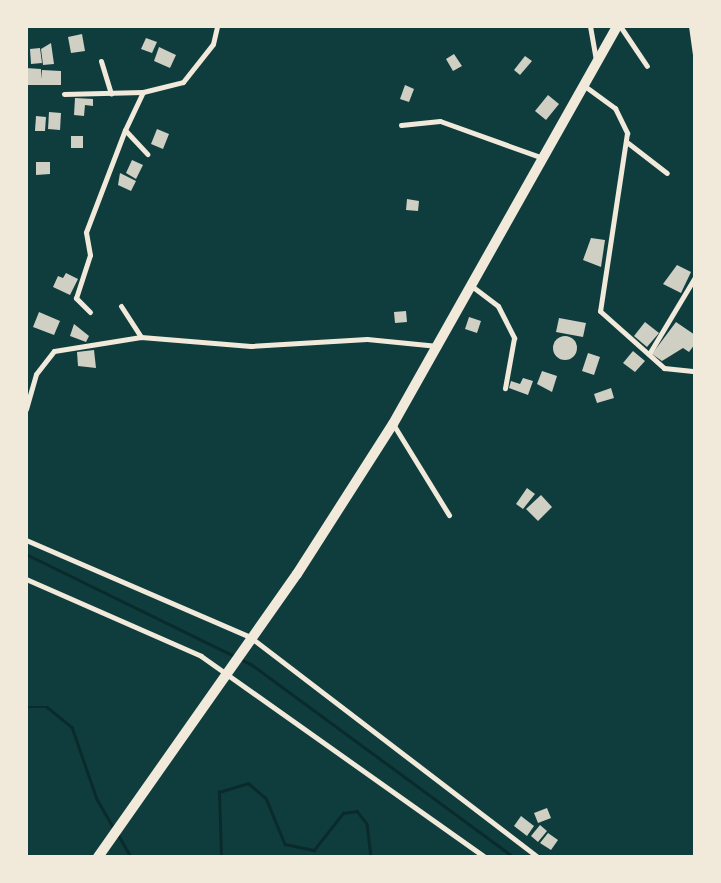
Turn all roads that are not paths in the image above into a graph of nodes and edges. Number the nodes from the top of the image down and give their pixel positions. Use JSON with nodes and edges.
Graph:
{"nodes":[{"id":1,"x":218,"y":26,"type":"edge"},
{"id":2,"x":590,"y":26,"type":"edge"},
{"id":3,"x":619,"y":26,"type":"edge"},
{"id":4,"x":691,"y":26,"type":"edge"},
{"id":5,"x":694,"y":46,"type":"edge"},
{"id":6,"x":695,"y":55,"type":"edge"},
{"id":7,"x":101,"y":61,"type":"dead end"},
{"id":8,"x":596,"y":61,"type":"junction"},
{"id":9,"x":647,"y":66,"type":"dead end"},
{"id":10,"x":586,"y":87,"type":"junction"},
{"id":11,"x":143,"y":92,"type":"junction"},
{"id":12,"x":64,"y":94,"type":"dead end"},
{"id":13,"x":111,"y":94,"type":"junction"},
{"id":14,"x":401,"y":125,"type":"dead end"},
{"id":15,"x":125,"y":130,"type":"junction"},
{"id":16,"x":628,"y":143,"type":"junction"},
{"id":17,"x":147,"y":154,"type":"dead end"},
{"id":18,"x":546,"y":159,"type":"junction"},
{"id":19,"x":667,"y":173,"type":"dead end"},
{"id":20,"x":695,"y":277,"type":"edge"},
{"id":21,"x":473,"y":287,"type":"junction"},
{"id":22,"x":121,"y":306,"type":"dead end"},
{"id":23,"x":90,"y":313,"type":"dead end"},
{"id":24,"x":141,"y":337,"type":"junction"},
{"id":25,"x":438,"y":346,"type":"junction"},
{"id":26,"x":649,"y":355,"type":"junction"},
{"id":27,"x":695,"y":371,"type":"edge"},
{"id":28,"x":505,"y":387,"type":"dead end"},
{"id":29,"x":26,"y":409,"type":"edge"},
{"id":30,"x":393,"y":424,"type":"junction"},
{"id":31,"x":449,"y":515,"type":"dead end"},
{"id":32,"x":26,"y":540,"type":"edge"},
{"id":33,"x":26,"y":579,"type":"edge"},
{"id":34,"x":248,"y":640,"type":"junction"},
{"id":35,"x":227,"y":670,"type":"junction"},
{"id":36,"x":101,"y":853,"type":"edge"},
{"id":37,"x":485,"y":857,"type":"edge"},
{"id":38,"x":538,"y":857,"type":"edge"}],
"edges":[{"from":1,"to":11,"type":"street"},
{"from":2,"to":8,"type":"street"},
{"from":3,"to":8,"type":"highway"},
{"from":3,"to":9,"type":"street"},
{"from":4,"to":5,"type":"street"},
{"from":5,"to":6,"type":"street"},
{"from":7,"to":13,"type":"street"},
{"from":8,"to":10,"type":"highway"},
{"from":10,"to":16,"type":"street"},
{"from":10,"to":18,"type":"highway"},
{"from":11,"to":13,"type":"street"},
{"from":11,"to":15,"type":"street"},
{"from":12,"to":13,"type":"street"},
{"from":14,"to":18,"type":"street"},
{"from":15,"to":17,"type":"street"},
{"from":15,"to":23,"type":"street"},
{"from":16,"to":19,"type":"street"},
{"from":16,"to":26,"type":"street"},
{"from":18,"to":21,"type":"highway"},
{"from":20,"to":26,"type":"street"},
{"from":21,"to":25,"type":"highway"},
{"from":21,"to":28,"type":"street"},
{"from":22,"to":24,"type":"street"},
{"from":24,"to":25,"type":"street"},
{"from":24,"to":29,"type":"street"},
{"from":25,"to":30,"type":"highway"},
{"from":26,"to":27,"type":"street"},
{"from":30,"to":31,"type":"street"},
{"from":30,"to":34,"type":"highway"},
{"from":32,"to":34,"type":"street"},
{"from":33,"to":35,"type":"street"},
{"from":34,"to":35,"type":"highway"},
{"from":34,"to":38,"type":"street"},
{"from":35,"to":36,"type":"highway"},
{"from":35,"to":37,"type":"street"}]}
